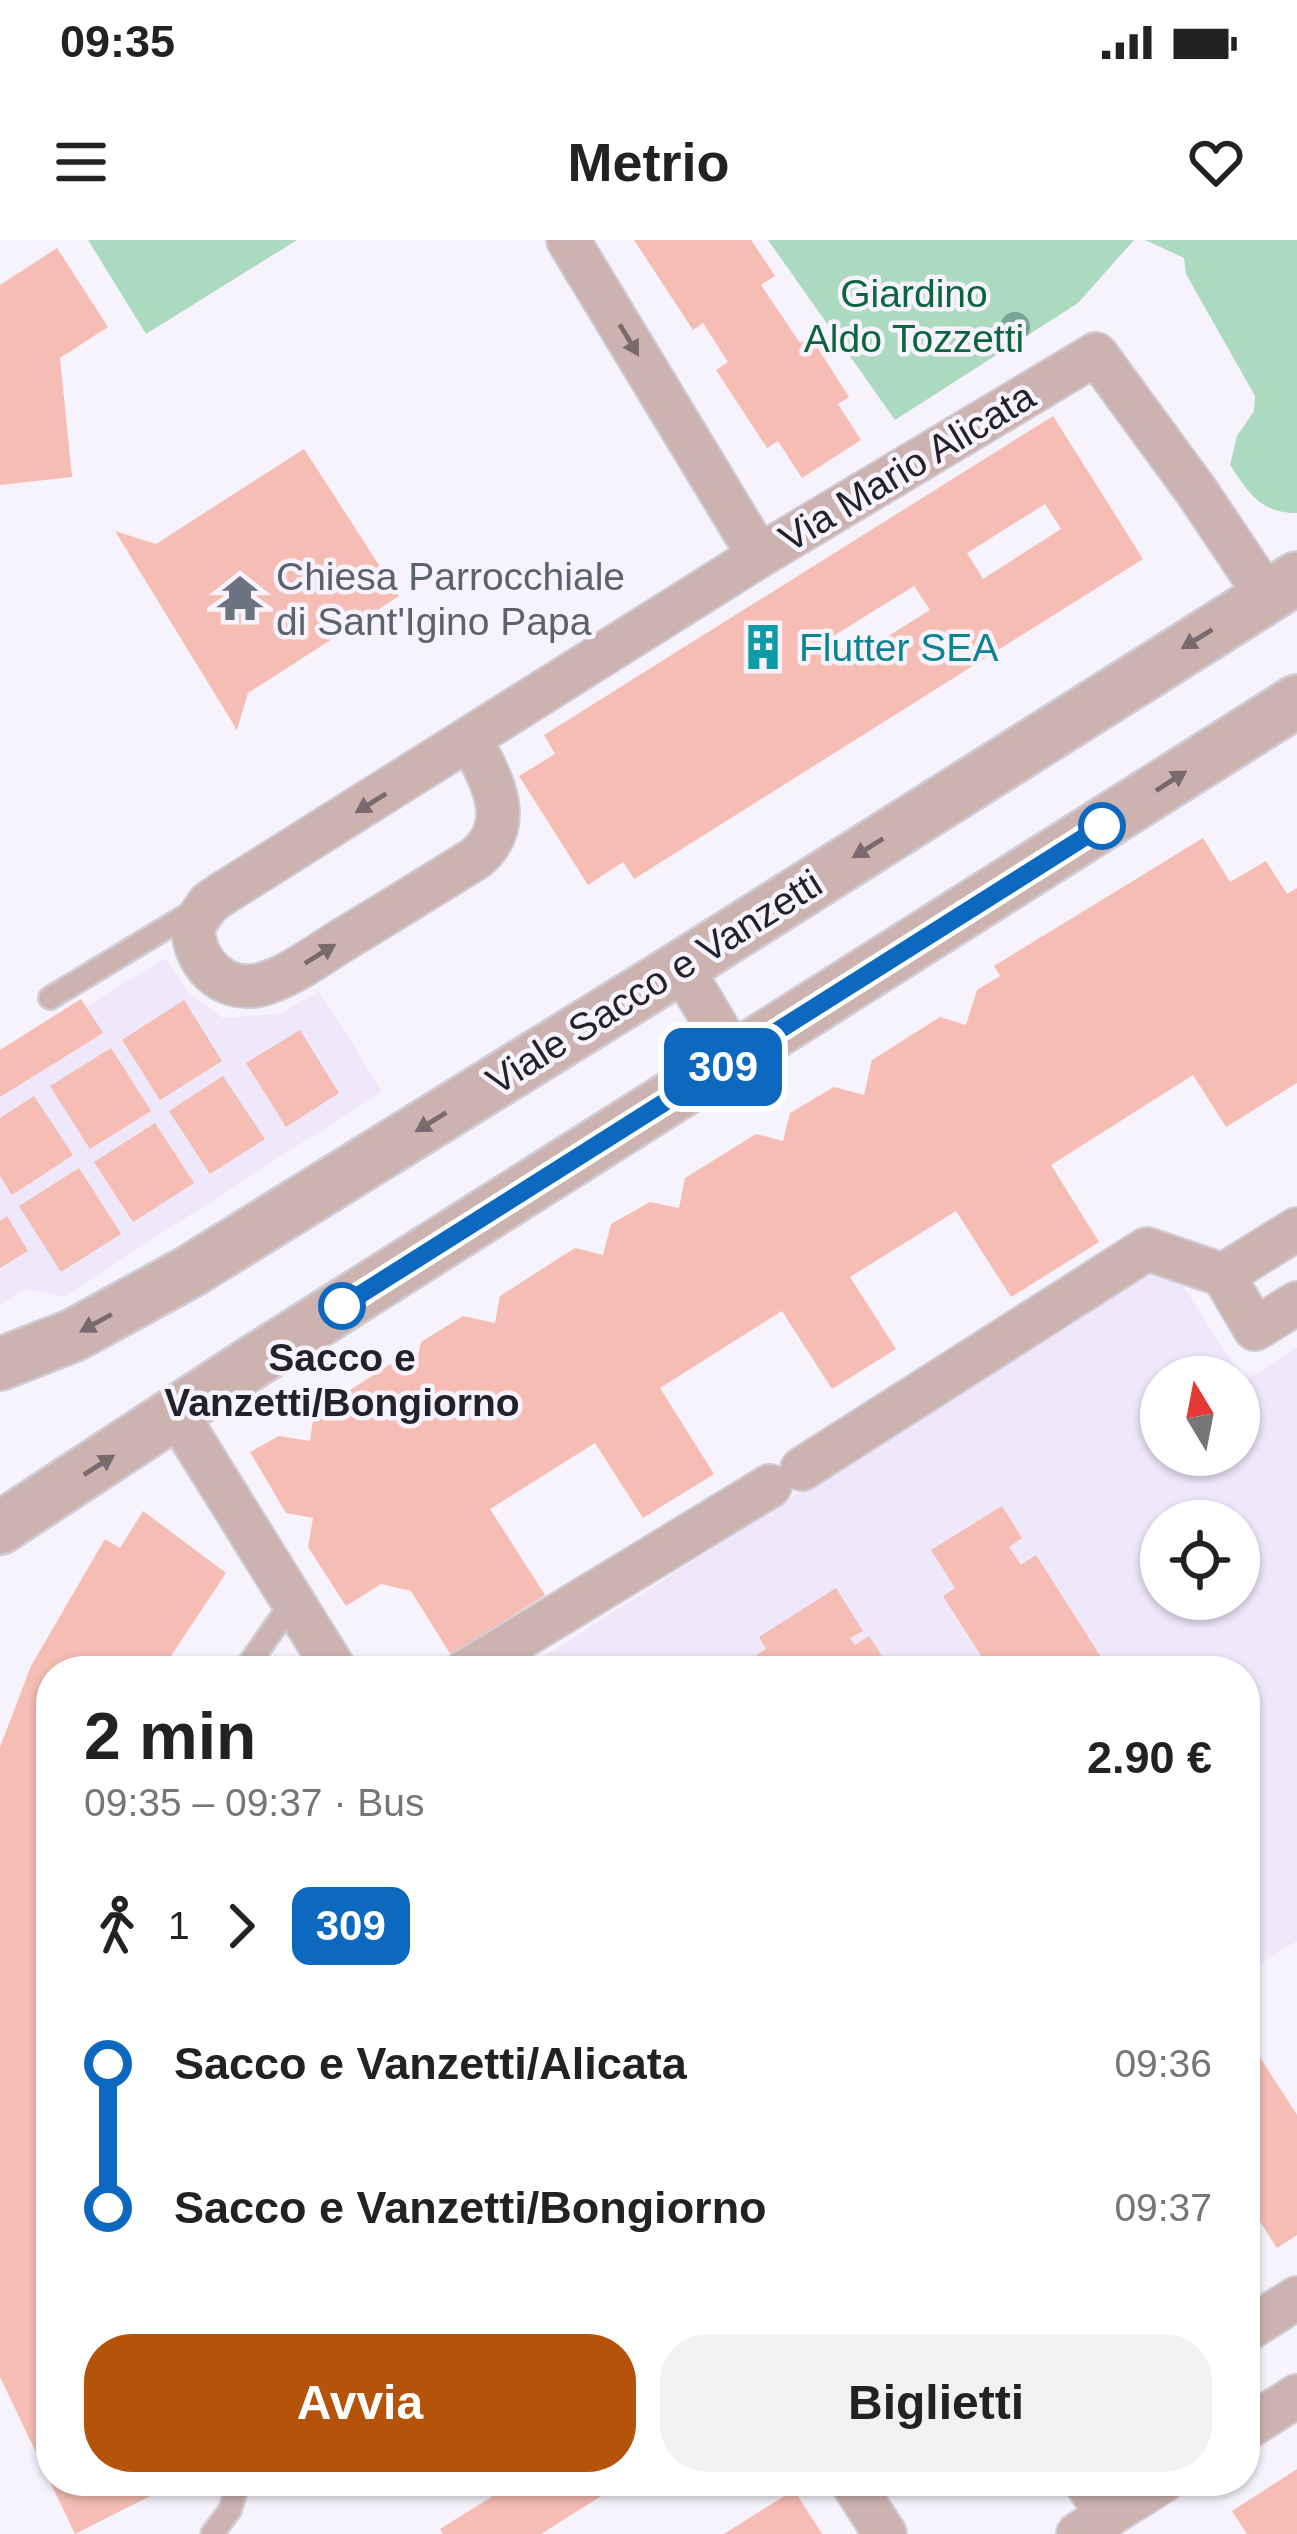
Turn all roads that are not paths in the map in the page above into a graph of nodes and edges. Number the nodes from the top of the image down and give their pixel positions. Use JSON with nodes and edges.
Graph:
{"nodes":[{"id":1,"x":568,"y":240,"type":"edge"},
{"id":2,"x":759,"y":556,"type":"junction"},
{"id":3,"x":1281,"y":587,"type":"edge"},
{"id":4,"x":1297,"y":701,"type":"edge"},
{"id":5,"x":470,"y":740,"type":"junction"},
{"id":6,"x":222,"y":894,"type":"junction"},
{"id":7,"x":681,"y":967,"type":"junction"},
{"id":8,"x":50,"y":998,"type":"dead end"},
{"id":9,"x":736,"y":1059,"type":"junction"},
{"id":10,"x":1297,"y":1229,"type":"edge"},
{"id":11,"x":1223,"y":1275,"type":"junction"},
{"id":12,"x":1297,"y":1303,"type":"edge"},
{"id":13,"x":0,"y":1364,"type":"edge"},
{"id":14,"x":177,"y":1415,"type":"junction"},
{"id":15,"x":0,"y":1528,"type":"edge"},
{"id":16,"x":293,"y":1601,"type":"junction"},
{"id":17,"x":254,"y":1656,"type":"edge"},
{"id":18,"x":327,"y":1656,"type":"edge"},
{"id":19,"x":491,"y":1656,"type":"edge"},
{"id":20,"x":1297,"y":2298,"type":"edge"},
{"id":21,"x":1260,"y":2321,"type":"edge"},
{"id":22,"x":1297,"y":2396,"type":"edge"},
{"id":23,"x":1260,"y":2419,"type":"edge"},
{"id":24,"x":234,"y":2496,"type":"edge"},
{"id":25,"x":861,"y":2496,"type":"edge"},
{"id":26,"x":1125,"y":2496,"type":"edge"},
{"id":27,"x":1090,"y":2510,"type":"edge"},
{"id":28,"x":212,"y":2534,"type":"edge"},
{"id":29,"x":885,"y":2534,"type":"edge"}],
"edges":[{"from":1,"to":2,"type":"street","one_way":true},
{"from":2,"to":3,"type":"street","name":"Via Mario Alicata"},
{"from":2,"to":5,"type":"street","name":"Via Mario Alicata"},
{"from":3,"to":7,"type":"street","name":"Viale Sacco e Vanzetti","one_way":true},
{"from":9,"to":4,"type":"street","one_way":true},
{"from":5,"to":6,"type":"street","name":"Via Mario Alicata","one_way":true},
{"from":6,"to":5,"type":"street","name":"Via Mario Alicata","one_way":true},
{"from":6,"to":8,"type":"lane"},
{"from":7,"to":9,"type":"street"},
{"from":7,"to":13,"type":"street","name":"Viale Sacco e Vanzetti","one_way":true},
{"from":9,"to":14,"type":"street"},
{"from":10,"to":11,"type":"street"},
{"from":11,"to":12,"type":"street"},
{"from":11,"to":19,"type":"street"},
{"from":15,"to":14,"type":"street","one_way":true},
{"from":14,"to":16,"type":"street"},
{"from":16,"to":17,"type":"lane"},
{"from":16,"to":18,"type":"street"},
{"from":20,"to":21,"type":"street"},
{"from":22,"to":23,"type":"street"},
{"from":24,"to":28,"type":"lane"},
{"from":25,"to":29,"type":"street"},
{"from":26,"to":27,"type":"street"}]}
